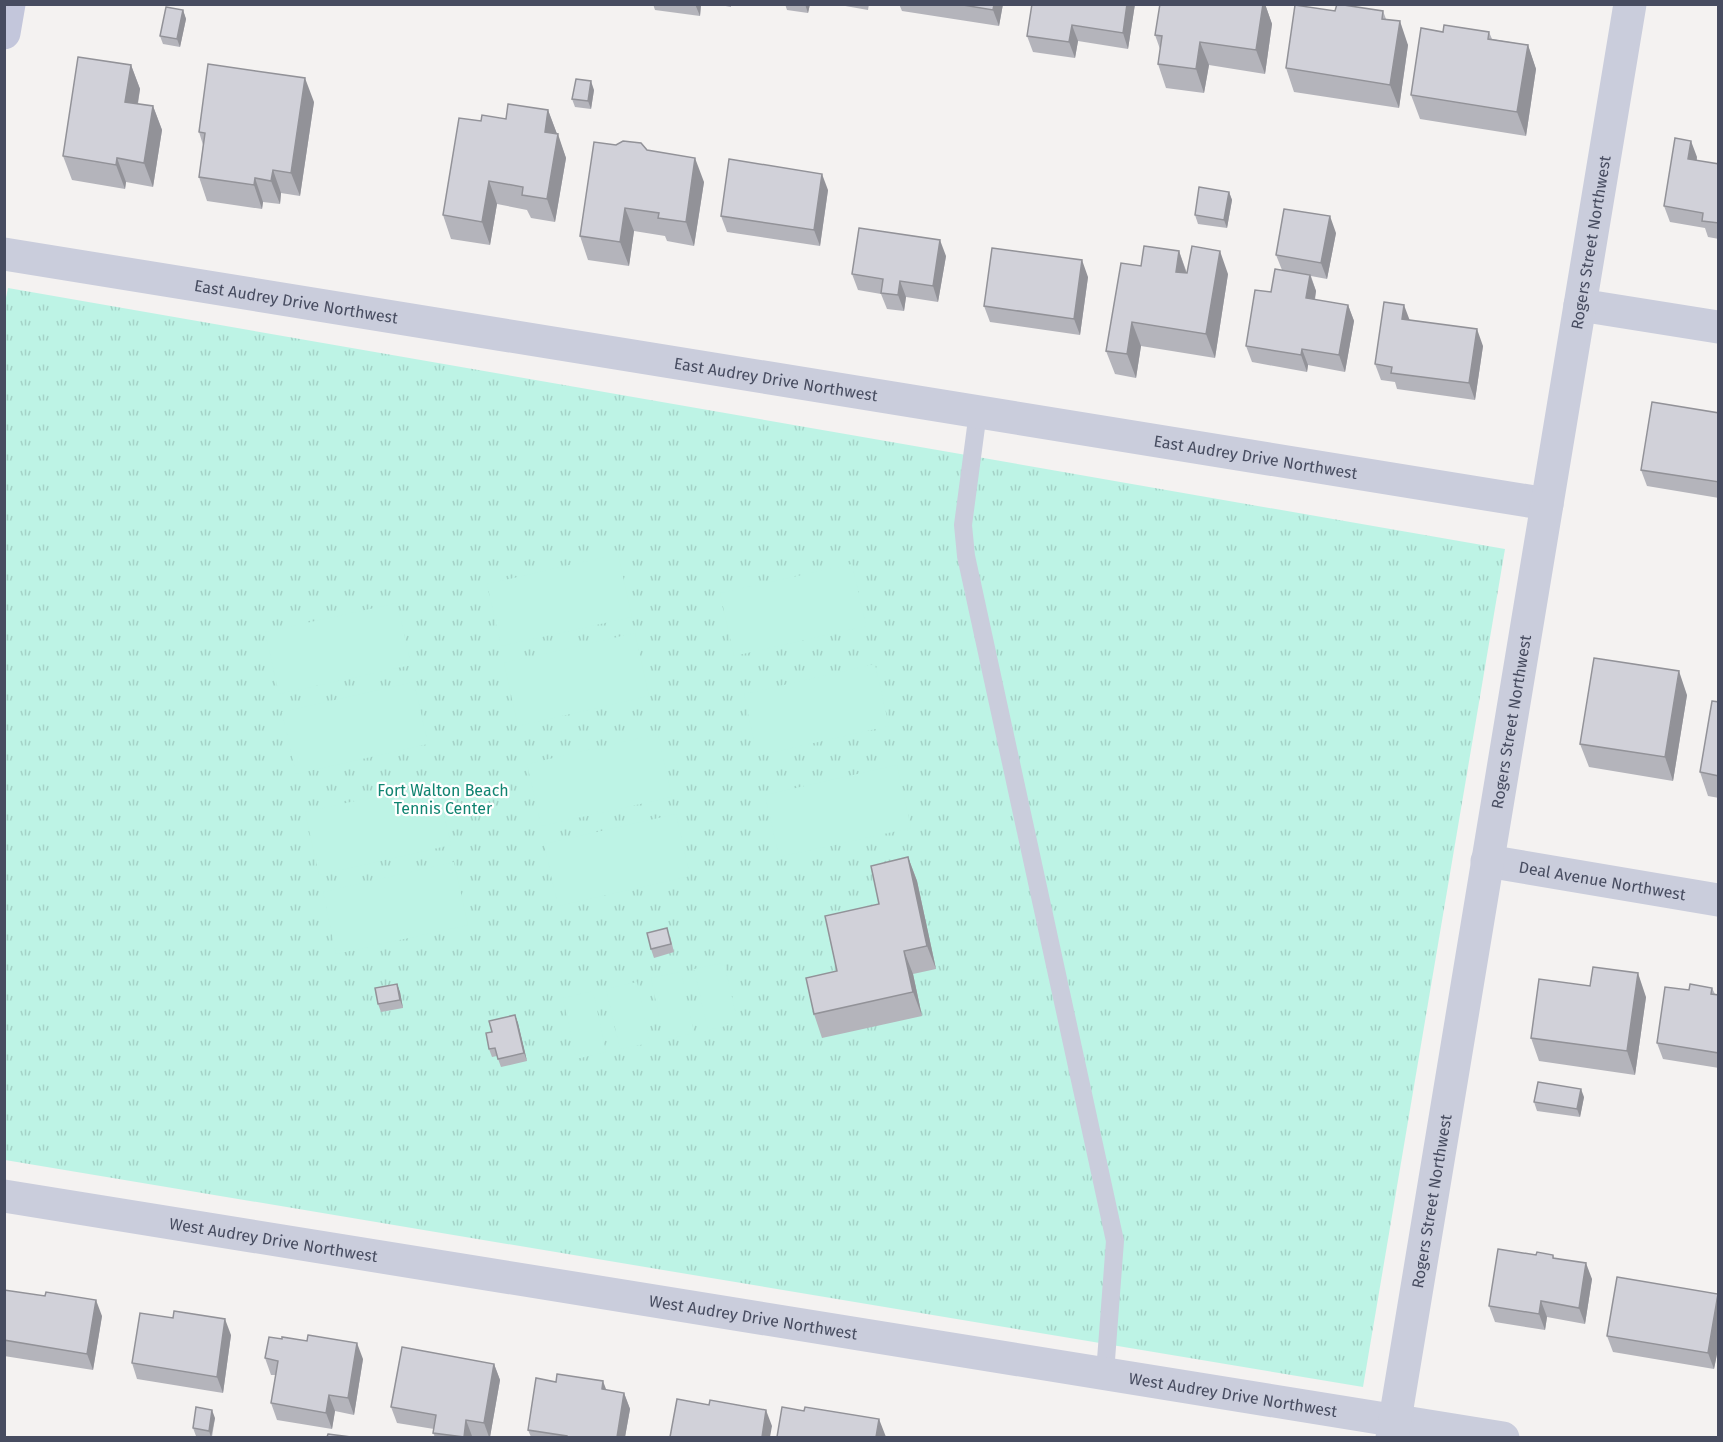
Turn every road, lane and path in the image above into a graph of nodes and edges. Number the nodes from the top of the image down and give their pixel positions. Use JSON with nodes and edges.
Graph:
{"nodes":[{"id":1,"x":9,"y":4,"type":"edge"},
{"id":2,"x":1630,"y":4,"type":"edge"},
{"id":3,"x":4,"y":33,"type":"edge"},
{"id":4,"x":4,"y":254,"type":"edge"},
{"id":5,"x":1580,"y":305,"type":"junction"},
{"id":6,"x":1719,"y":327,"type":"edge"},
{"id":7,"x":978,"y":412,"type":"junction"},
{"id":8,"x":1546,"y":504,"type":"junction"},
{"id":9,"x":1487,"y":861,"type":"junction"},
{"id":10,"x":1719,"y":900,"type":"edge"},
{"id":11,"x":4,"y":1196,"type":"edge"},
{"id":12,"x":1105,"y":1373,"type":"junction"},
{"id":13,"x":1393,"y":1428,"type":"edge"},
{"id":14,"x":1503,"y":1437,"type":"edge"}],
"edges":[{"from":1,"to":3,"type":"street"},
{"from":2,"to":5,"type":"street","name":"Rogers Street Northwest"},
{"from":4,"to":7,"type":"street","name":"East Audrey Drive Northwest"},
{"from":5,"to":6,"type":"street"},
{"from":5,"to":8,"type":"street","name":"Rogers Street Northwest"},
{"from":7,"to":8,"type":"street","name":"East Audrey Drive Northwest"},
{"from":7,"to":12,"type":"lane"},
{"from":8,"to":9,"type":"street","name":"Rogers Street Northwest"},
{"from":9,"to":10,"type":"street","name":"Deal Avenue Northwest"},
{"from":9,"to":13,"type":"street","name":"Rogers Street Northwest"},
{"from":11,"to":12,"type":"street","name":"West Audrey Drive Northwest"},
{"from":12,"to":13,"type":"street","name":"West Audrey Drive Northwest"},
{"from":13,"to":14,"type":"street","name":"West Audrey Drive Northwest"}]}
